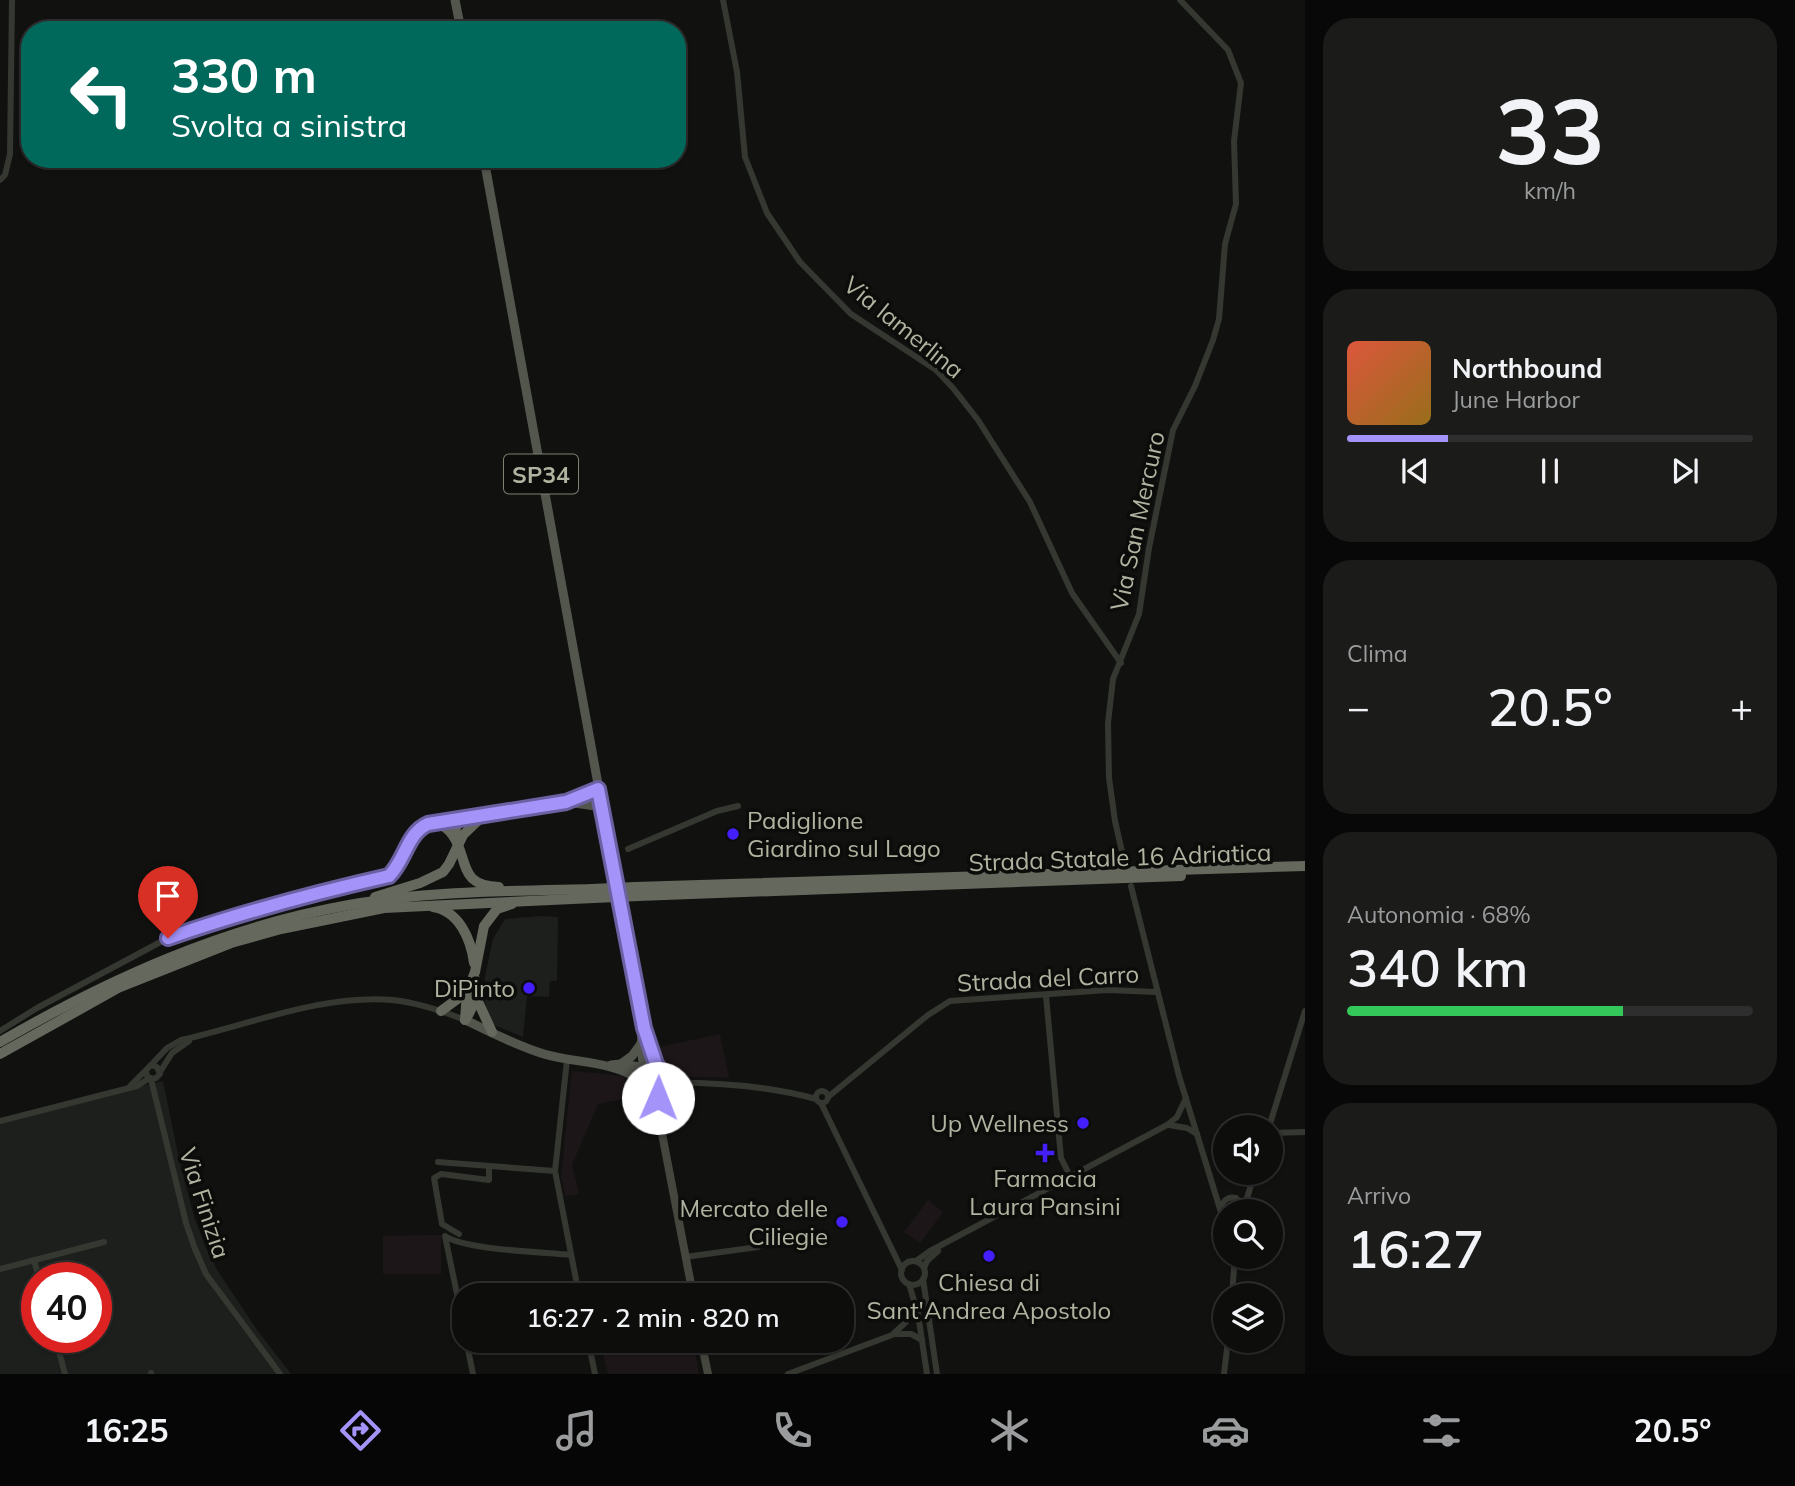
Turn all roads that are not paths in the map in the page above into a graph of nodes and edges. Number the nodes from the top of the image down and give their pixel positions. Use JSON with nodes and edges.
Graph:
{"nodes":[{"id":1,"x":12,"y":0,"type":"edge"},
{"id":2,"x":455,"y":0,"type":"edge"},
{"id":3,"x":723,"y":0,"type":"edge"},
{"id":4,"x":1180,"y":0,"type":"edge"},
{"id":5,"x":459,"y":21,"type":"edge"},
{"id":6,"x":486,"y":168,"type":"edge"},
{"id":7,"x":0,"y":180,"type":"edge"},
{"id":8,"x":1121,"y":663,"type":"junction"},
{"id":9,"x":598,"y":789,"type":"junction"},
{"id":10,"x":566,"y":802,"type":"junction"},
{"id":11,"x":738,"y":806,"type":"dead end"},
{"id":12,"x":601,"y":807,"type":"junction"},
{"id":13,"x":485,"y":814,"type":"junction"},
{"id":14,"x":458,"y":819,"type":"junction"},
{"id":15,"x":437,"y":822,"type":"junction"},
{"id":16,"x":458,"y":839,"type":"junction"},
{"id":17,"x":628,"y":849,"type":"dead end"},
{"id":18,"x":1125,"y":865,"type":"dead end"},
{"id":19,"x":1305,"y":866,"type":"edge"},
{"id":20,"x":1305,"y":872,"type":"edge"},
{"id":21,"x":1131,"y":886,"type":"dead end"},
{"id":22,"x":637,"y":892,"type":"junction"},
{"id":23,"x":543,"y":895,"type":"junction"},
{"id":24,"x":349,"y":905,"type":"junction"},
{"id":25,"x":416,"y":905,"type":"junction"},
{"id":26,"x":475,"y":972,"type":"junction"},
{"id":27,"x":1157,"y":992,"type":"junction"},
{"id":28,"x":471,"y":994,"type":"junction"},
{"id":29,"x":1046,"y":996,"type":"junction"},
{"id":30,"x":441,"y":1011,"type":"junction"},
{"id":31,"x":1305,"y":1011,"type":"edge"},
{"id":32,"x":465,"y":1020,"type":"junction"},
{"id":33,"x":644,"y":1028,"type":"junction"},
{"id":34,"x":0,"y":1031,"type":"edge"},
{"id":35,"x":492,"y":1032,"type":"junction"},
{"id":36,"x":196,"y":1037,"type":"junction"},
{"id":37,"x":0,"y":1042,"type":"edge"},
{"id":38,"x":641,"y":1044,"type":"junction"},
{"id":39,"x":0,"y":1054,"type":"edge"},
{"id":40,"x":567,"y":1060,"type":"junction"},
{"id":41,"x":621,"y":1064,"type":"junction"},
{"id":42,"x":656,"y":1064,"type":"junction"},
{"id":43,"x":642,"y":1065,"type":"junction"},
{"id":44,"x":606,"y":1066,"type":"junction"},
{"id":45,"x":148,"y":1068,"type":"junction"},
{"id":46,"x":662,"y":1073,"type":"junction"},
{"id":47,"x":159,"y":1074,"type":"junction"},
{"id":48,"x":150,"y":1079,"type":"junction"},
{"id":49,"x":638,"y":1079,"type":"junction"},
{"id":50,"x":686,"y":1082,"type":"junction"},
{"id":51,"x":675,"y":1083,"type":"junction"},
{"id":52,"x":653,"y":1085,"type":"junction"},
{"id":53,"x":125,"y":1089,"type":"junction"},
{"id":54,"x":823,"y":1097,"type":"junction"},
{"id":55,"x":658,"y":1098,"type":"junction"},
{"id":56,"x":1186,"y":1098,"type":"junction"},
{"id":57,"x":157,"y":1105,"type":"junction"},
{"id":58,"x":1273,"y":1115,"type":"edge"},
{"id":59,"x":1191,"y":1117,"type":"junction"},
{"id":60,"x":659,"y":1118,"type":"junction"},
{"id":61,"x":0,"y":1121,"type":"edge"},
{"id":62,"x":1178,"y":1121,"type":"junction"},
{"id":63,"x":1305,"y":1132,"type":"edge"},
{"id":64,"x":1283,"y":1133,"type":"edge"},
{"id":65,"x":1197,"y":1134,"type":"junction"},
{"id":66,"x":438,"y":1162,"type":"dead end"},
{"id":67,"x":489,"y":1166,"type":"junction"},
{"id":68,"x":555,"y":1171,"type":"junction"},
{"id":69,"x":1070,"y":1175,"type":"junction"},
{"id":70,"x":1213,"y":1182,"type":"edge"},
{"id":71,"x":1215,"y":1185,"type":"edge"},
{"id":72,"x":1250,"y":1185,"type":"edge"},
{"id":73,"x":1233,"y":1198,"type":"junction"},
{"id":74,"x":1228,"y":1199,"type":"edge"},
{"id":75,"x":459,"y":1234,"type":"dead end"},
{"id":76,"x":104,"y":1242,"type":"dead end"},
{"id":77,"x":945,"y":1245,"type":"junction"},
{"id":78,"x":758,"y":1247,"type":"dead end"},
{"id":79,"x":890,"y":1248,"type":"junction"},
{"id":80,"x":571,"y":1255,"type":"junction"},
{"id":81,"x":685,"y":1257,"type":"junction"},
{"id":82,"x":34,"y":1260,"type":"joint"},
{"id":83,"x":913,"y":1261,"type":"junction"},
{"id":84,"x":924,"y":1268,"type":"junction"},
{"id":85,"x":0,"y":1269,"type":"edge"},
{"id":86,"x":901,"y":1270,"type":"junction"},
{"id":87,"x":923,"y":1279,"type":"junction"},
{"id":88,"x":455,"y":1283,"type":"edge"},
{"id":89,"x":577,"y":1283,"type":"edge"},
{"id":90,"x":690,"y":1283,"type":"edge"},
{"id":91,"x":909,"y":1284,"type":"junction"},
{"id":92,"x":914,"y":1301,"type":"junction"},
{"id":93,"x":892,"y":1335,"type":"junction"},
{"id":94,"x":922,"y":1340,"type":"junction"},
{"id":95,"x":59,"y":1353,"type":"edge"},
{"id":96,"x":469,"y":1353,"type":"edge"},
{"id":97,"x":591,"y":1353,"type":"edge"},
{"id":98,"x":704,"y":1353,"type":"edge"},
{"id":99,"x":1226,"y":1353,"type":"edge"},
{"id":100,"x":65,"y":1374,"type":"edge"},
{"id":101,"x":280,"y":1374,"type":"edge"},
{"id":102,"x":473,"y":1374,"type":"edge"},
{"id":103,"x":595,"y":1374,"type":"edge"},
{"id":104,"x":708,"y":1374,"type":"edge"},
{"id":105,"x":788,"y":1374,"type":"edge"},
{"id":106,"x":927,"y":1374,"type":"edge"},
{"id":107,"x":937,"y":1374,"type":"edge"},
{"id":108,"x":1224,"y":1374,"type":"edge"}],
"edges":[{"from":1,"to":7,"type":"street"},
{"from":2,"to":5,"type":"main road"},
{"from":3,"to":8,"type":"street","name":"Via lamerlina"},
{"from":4,"to":8,"type":"street","name":"Via San Mercuro"},
{"from":6,"to":9,"type":"main road","number":"SP34"},
{"from":8,"to":18,"type":"street","name":"Via San Mercuro"},
{"from":9,"to":10,"type":"main road"},
{"from":9,"to":12,"type":"main road"},
{"from":10,"to":12,"type":"main road"},
{"from":10,"to":13,"type":"main road"},
{"from":11,"to":17,"type":"street"},
{"from":12,"to":33,"type":"main road"},
{"from":13,"to":14,"type":"main road"},
{"from":13,"to":16,"type":"highway"},
{"from":14,"to":15,"type":"street"},
{"from":14,"to":16,"type":"highway"},
{"from":15,"to":16,"type":"highway"},
{"from":15,"to":34,"type":"street"},
{"from":16,"to":23,"type":"highway"},
{"from":16,"to":24,"type":"highway"},
{"from":19,"to":22,"type":"highway","name":"Strada Statale 16 Adriatica"},
{"from":20,"to":22,"type":"highway","name":"Strada Statale 16 Adriatica"},
{"from":21,"to":27,"type":"street"},
{"from":22,"to":23,"type":"highway","name":"Strada Statale 16 Adriatica","bridge":true},
{"from":23,"to":24,"type":"highway","name":"Strada Statale 16 Adriatica"},
{"from":23,"to":25,"type":"highway","name":"Strada Statale 16 Adriatica"},
{"from":23,"to":26,"type":"highway"},
{"from":24,"to":37,"type":"highway","name":"Strada Statale 16 Adriatica"},
{"from":25,"to":26,"type":"highway"},
{"from":25,"to":39,"type":"highway","name":"Strada Statale 16 Adriatica"},
{"from":26,"to":28,"type":"highway"},
{"from":27,"to":29,"type":"street","name":"Strada del Carro"},
{"from":27,"to":56,"type":"street"},
{"from":28,"to":30,"type":"highway"},
{"from":28,"to":32,"type":"highway"},
{"from":28,"to":35,"type":"highway"},
{"from":29,"to":54,"type":"street","name":"Strada del Carro"},
{"from":29,"to":69,"type":"street"},
{"from":30,"to":32,"type":"street"},
{"from":30,"to":36,"type":"street"},
{"from":31,"to":58,"type":"street"},
{"from":32,"to":35,"type":"main road"},
{"from":33,"to":38,"type":"main road"},
{"from":33,"to":42,"type":"main road"},
{"from":35,"to":40,"type":"main road"},
{"from":36,"to":45,"type":"street"},
{"from":36,"to":47,"type":"street"},
{"from":38,"to":41,"type":"main road"},
{"from":38,"to":43,"type":"main road"},
{"from":40,"to":44,"type":"main road"},
{"from":40,"to":68,"type":"street"},
{"from":41,"to":43,"type":"main road"},
{"from":41,"to":44,"type":"main road"},
{"from":42,"to":43,"type":"main road"},
{"from":42,"to":46,"type":"main road"},
{"from":43,"to":49,"type":"main road"},
{"from":44,"to":49,"type":"main road"},
{"from":45,"to":47,"type":"street"},
{"from":45,"to":48,"type":"street","name":"Via Finizia"},
{"from":45,"to":53,"type":"street"},
{"from":46,"to":50,"type":"street"},
{"from":46,"to":52,"type":"main road"},
{"from":47,"to":48,"type":"street"},
{"from":47,"to":57,"type":"street","name":"Via Finizia"},
{"from":48,"to":53,"type":"street"},
{"from":48,"to":57,"type":"street","name":"Via Finizia"},
{"from":49,"to":52,"type":"main road"},
{"from":50,"to":51,"type":"street"},
{"from":50,"to":54,"type":"street"},
{"from":51,"to":52,"type":"street"},
{"from":51,"to":55,"type":"street"},
{"from":52,"to":55,"type":"street"},
{"from":52,"to":60,"type":"street"},
{"from":53,"to":61,"type":"street"},
{"from":54,"to":79,"type":"street"},
{"from":55,"to":60,"type":"street"},
{"from":56,"to":59,"type":"street"},
{"from":56,"to":62,"type":"street"},
{"from":57,"to":101,"type":"street","name":"Via Finizia"},
{"from":59,"to":62,"type":"street"},
{"from":59,"to":65,"type":"street"},
{"from":60,"to":81,"type":"street"},
{"from":62,"to":65,"type":"street"},
{"from":62,"to":69,"type":"street"},
{"from":63,"to":64,"type":"street"},
{"from":65,"to":70,"type":"street"},
{"from":66,"to":67,"type":"street"},
{"from":67,"to":68,"type":"street"},
{"from":67,"to":75,"type":"street"},
{"from":68,"to":80,"type":"street"},
{"from":69,"to":77,"type":"street"},
{"from":71,"to":73,"type":"street"},
{"from":72,"to":73,"type":"street"},
{"from":73,"to":74,"type":"street"},
{"from":76,"to":82,"type":"street"},
{"from":77,"to":83,"type":"street"},
{"from":77,"to":84,"type":"street"},
{"from":78,"to":81,"type":"street"},
{"from":79,"to":83,"type":"street"},
{"from":79,"to":86,"type":"street"},
{"from":80,"to":88,"type":"street"},
{"from":80,"to":89,"type":"street"},
{"from":81,"to":90,"type":"street"},
{"from":82,"to":85,"type":"street"},
{"from":83,"to":84,"type":"street"},
{"from":83,"to":86,"type":"street"},
{"from":84,"to":87,"type":"street"},
{"from":86,"to":91,"type":"street"},
{"from":87,"to":91,"type":"street"},
{"from":87,"to":107,"type":"street"},
{"from":91,"to":92,"type":"street"},
{"from":92,"to":93,"type":"street"},
{"from":92,"to":94,"type":"street"},
{"from":93,"to":94,"type":"street"},
{"from":93,"to":105,"type":"street"},
{"from":94,"to":106,"type":"street"},
{"from":95,"to":100,"type":"street"},
{"from":96,"to":102,"type":"street"},
{"from":97,"to":103,"type":"street"},
{"from":98,"to":104,"type":"street"},
{"from":99,"to":108,"type":"street"}]}
